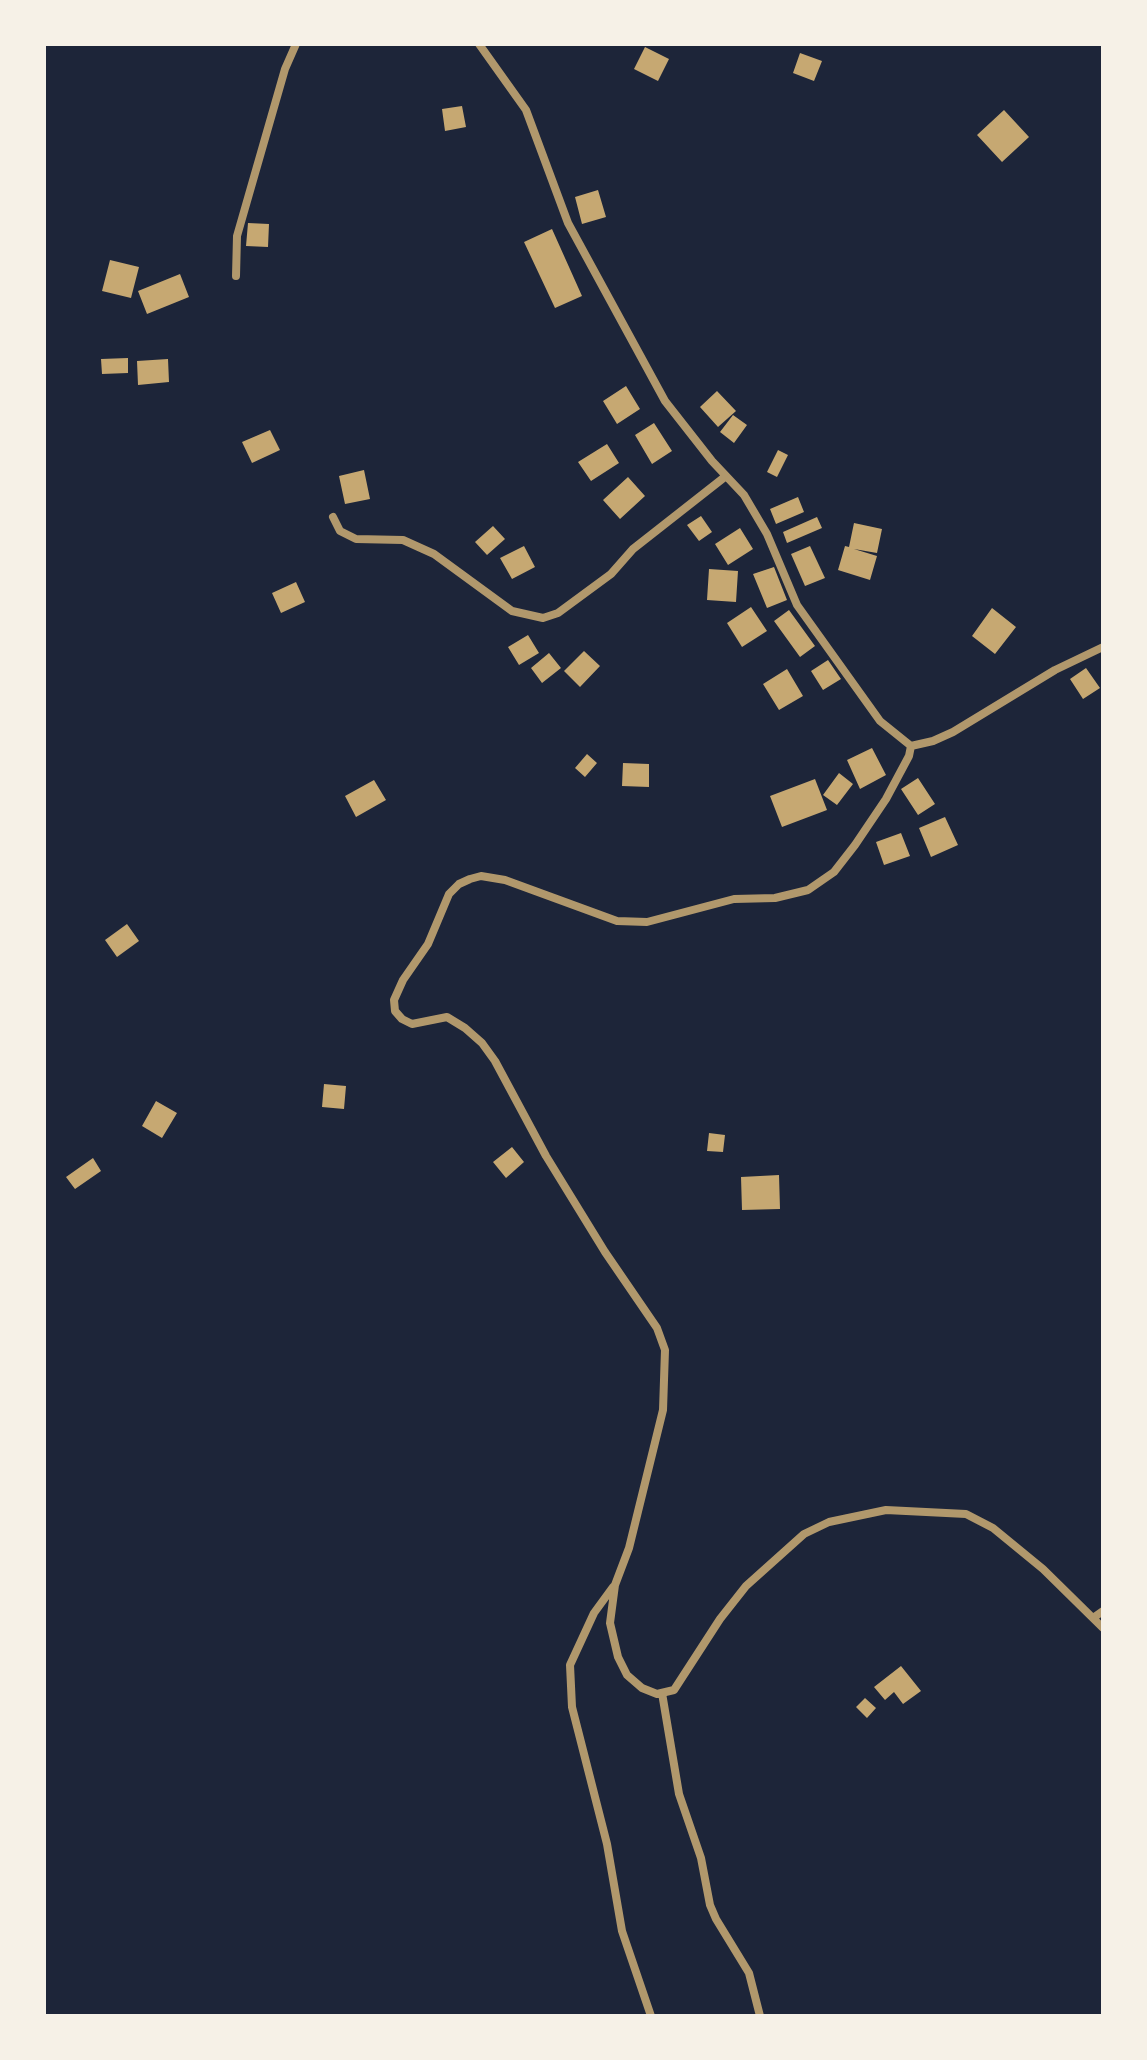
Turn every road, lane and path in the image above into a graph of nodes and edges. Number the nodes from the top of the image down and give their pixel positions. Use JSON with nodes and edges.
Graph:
{"nodes":[{"id":1,"x":296,"y":44,"type":"edge"},
{"id":2,"x":479,"y":44,"type":"edge"},
{"id":3,"x":236,"y":276,"type":"dead end"},
{"id":4,"x":726,"y":476,"type":"junction"},
{"id":5,"x":333,"y":517,"type":"dead end"},
{"id":6,"x":1103,"y":647,"type":"edge"},
{"id":7,"x":911,"y":746,"type":"junction"},
{"id":8,"x":615,"y":1585,"type":"junction"},
{"id":9,"x":1103,"y":1611,"type":"edge"},
{"id":10,"x":1093,"y":1618,"type":"junction"},
{"id":11,"x":1103,"y":1628,"type":"edge"},
{"id":12,"x":662,"y":1693,"type":"junction"},
{"id":13,"x":651,"y":2016,"type":"edge"},
{"id":14,"x":760,"y":2016,"type":"edge"}],
"edges":[{"from":1,"to":3,"type":"street"},
{"from":2,"to":4,"type":"street"},
{"from":4,"to":5,"type":"street"},
{"from":4,"to":7,"type":"street"},
{"from":6,"to":7,"type":"street"},
{"from":7,"to":8,"type":"street"},
{"from":8,"to":12,"type":"street"},
{"from":8,"to":13,"type":"street"},
{"from":9,"to":10,"type":"street"},
{"from":10,"to":11,"type":"street"},
{"from":10,"to":12,"type":"street"},
{"from":12,"to":14,"type":"street"}]}
